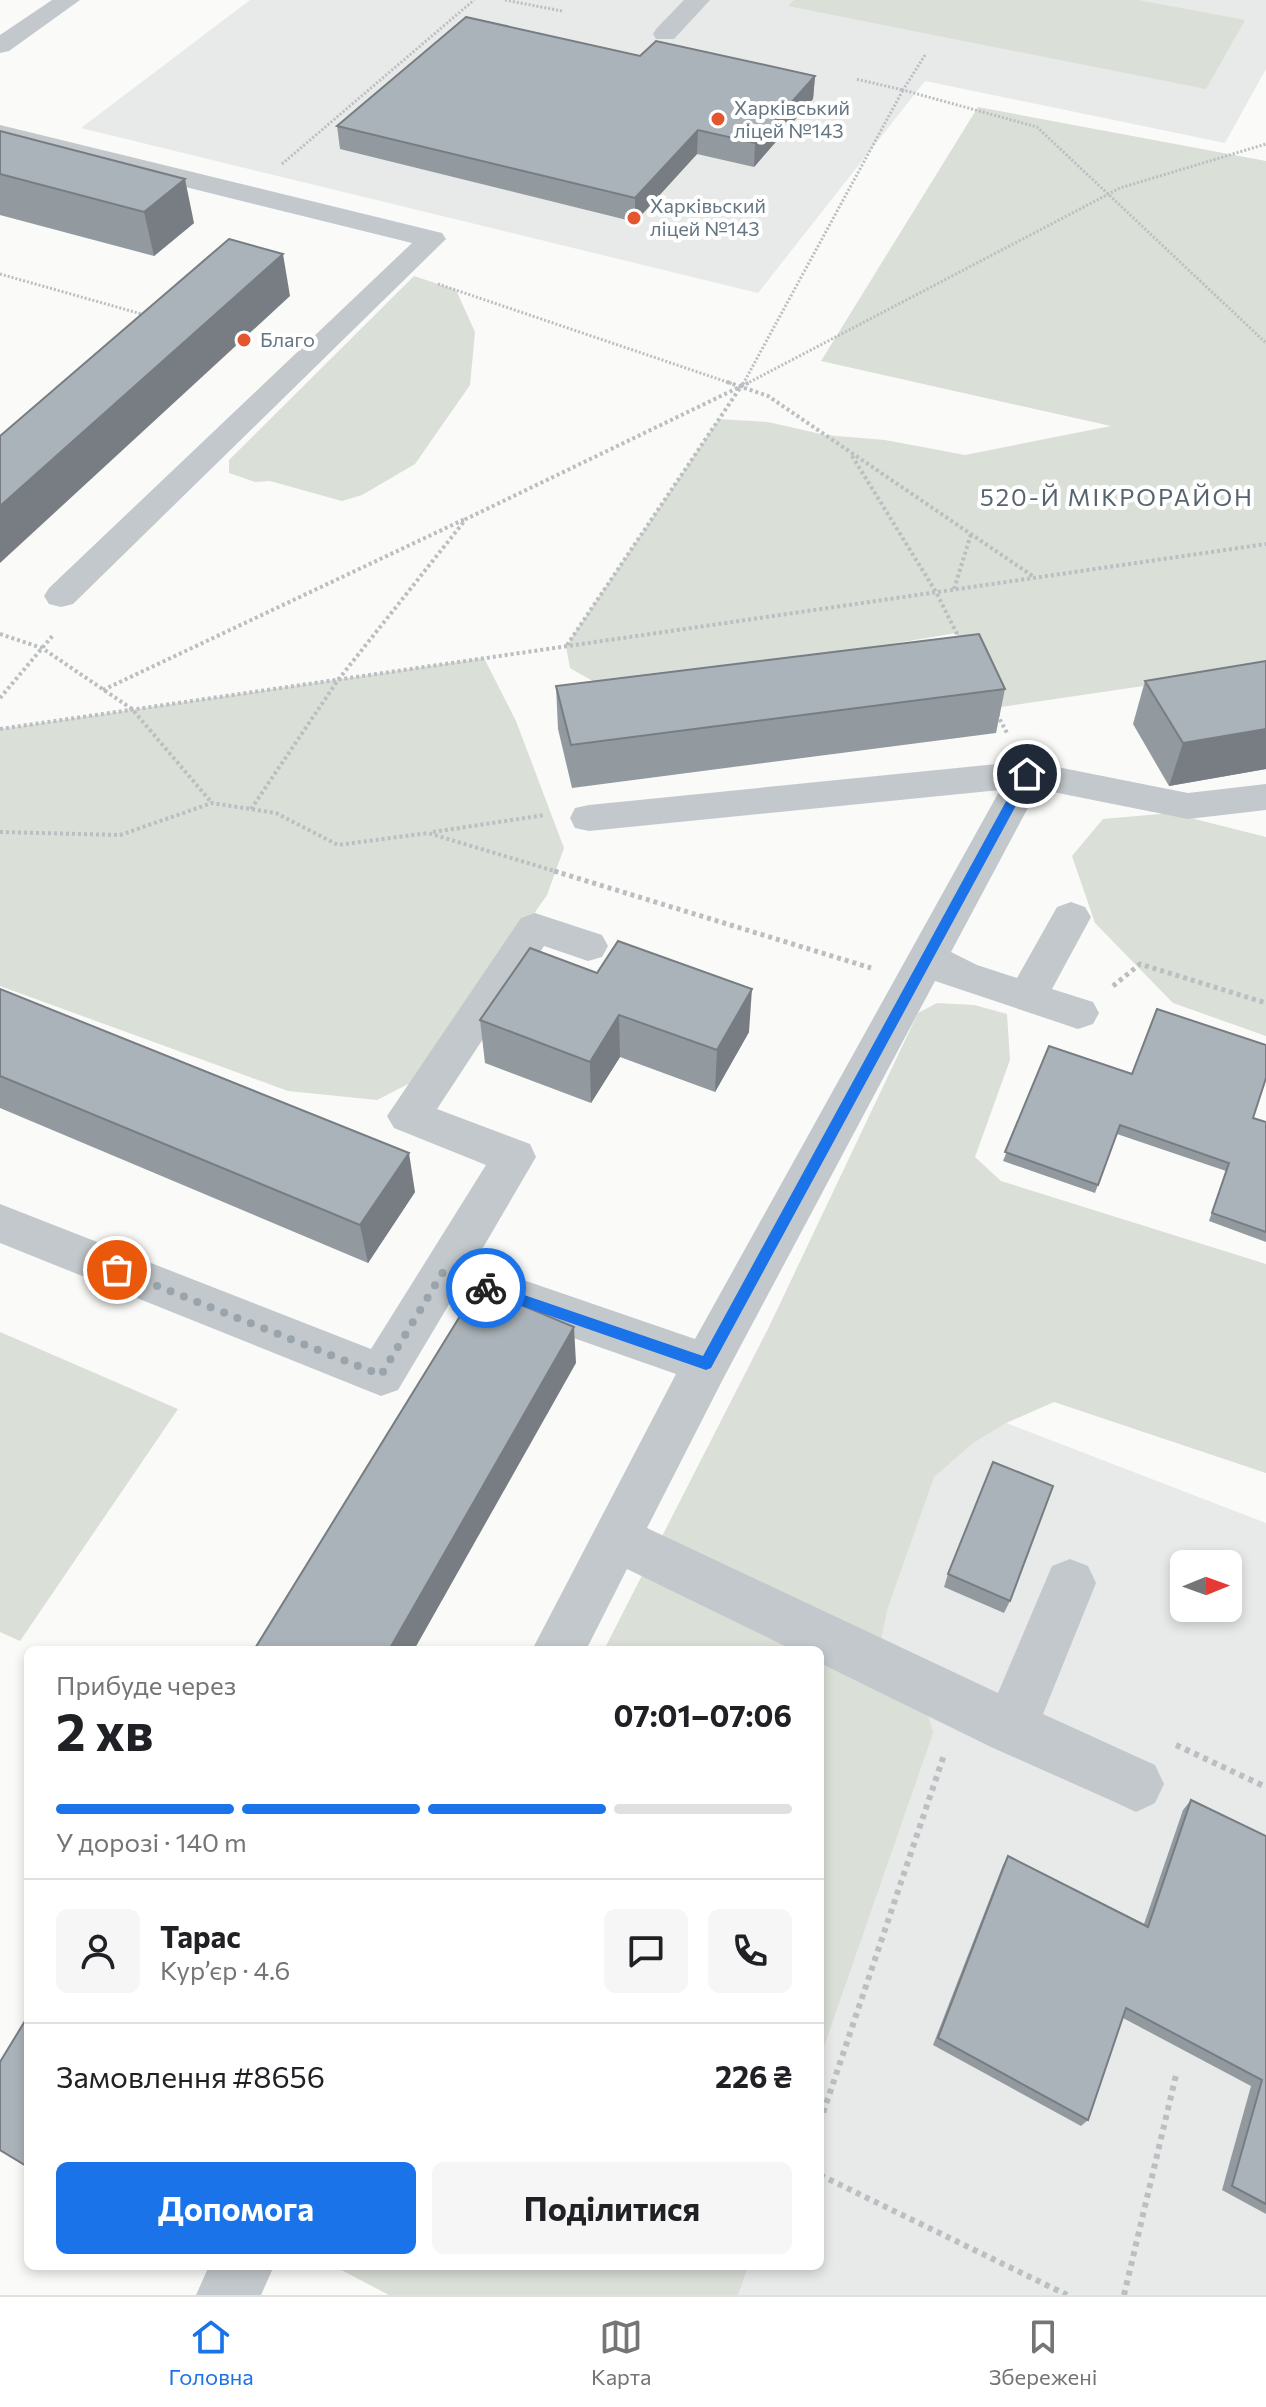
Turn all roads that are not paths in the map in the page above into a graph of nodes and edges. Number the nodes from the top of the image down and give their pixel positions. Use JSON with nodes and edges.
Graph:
{"nodes":[{"id":1,"x":68,"y":0,"type":"edge"},
{"id":2,"x":698,"y":0,"type":"edge"},
{"id":3,"x":665,"y":34,"type":"dead end"},
{"id":4,"x":0,"y":46,"type":"edge"},
{"id":5,"x":0,"y":133,"type":"edge"},
{"id":6,"x":61,"y":596,"type":"dead end"},
{"id":7,"x":1027,"y":774,"type":"junction"},
{"id":8,"x":1266,"y":797,"type":"edge"},
{"id":9,"x":589,"y":818,"type":"dead end"},
{"id":10,"x":1071,"y":917,"type":"dead end"},
{"id":11,"x":588,"y":946,"type":"dead end"},
{"id":12,"x":920,"y":970,"type":"junction"},
{"id":13,"x":1027,"y":997,"type":"junction"},
{"id":14,"x":1078,"y":1013,"type":"dead end"},
{"id":15,"x":0,"y":1223,"type":"edge"},
{"id":16,"x":443,"y":1272,"type":"junction"},
{"id":17,"x":706,"y":1364,"type":"junction"},
{"id":18,"x":615,"y":1538,"type":"junction"},
{"id":19,"x":1070,"y":1583,"type":"dead end"},
{"id":20,"x":560,"y":1646,"type":"edge"},
{"id":21,"x":1010,"y":1728,"type":"junction"},
{"id":22,"x":1136,"y":1784,"type":"road end"},
{"id":23,"x":240,"y":2270,"type":"edge"},
{"id":24,"x":228,"y":2295,"type":"edge"}],
"edges":[{"from":1,"to":4,"type":"lane"},
{"from":2,"to":3,"type":"lane"},
{"from":5,"to":6,"type":"lane"},
{"from":7,"to":8,"type":"lane"},
{"from":7,"to":9,"type":"lane"},
{"from":7,"to":12,"type":"lane"},
{"from":10,"to":13,"type":"lane"},
{"from":11,"to":16,"type":"lane"},
{"from":12,"to":13,"type":"lane"},
{"from":12,"to":17,"type":"lane"},
{"from":13,"to":14,"type":"lane"},
{"from":15,"to":16,"type":"lane"},
{"from":16,"to":17,"type":"lane"},
{"from":17,"to":18,"type":"lane"},
{"from":18,"to":20,"type":"lane"},
{"from":18,"to":21,"type":"lane"},
{"from":19,"to":21,"type":"lane"},
{"from":21,"to":22,"type":"lane"},
{"from":23,"to":24,"type":"lane"}]}
